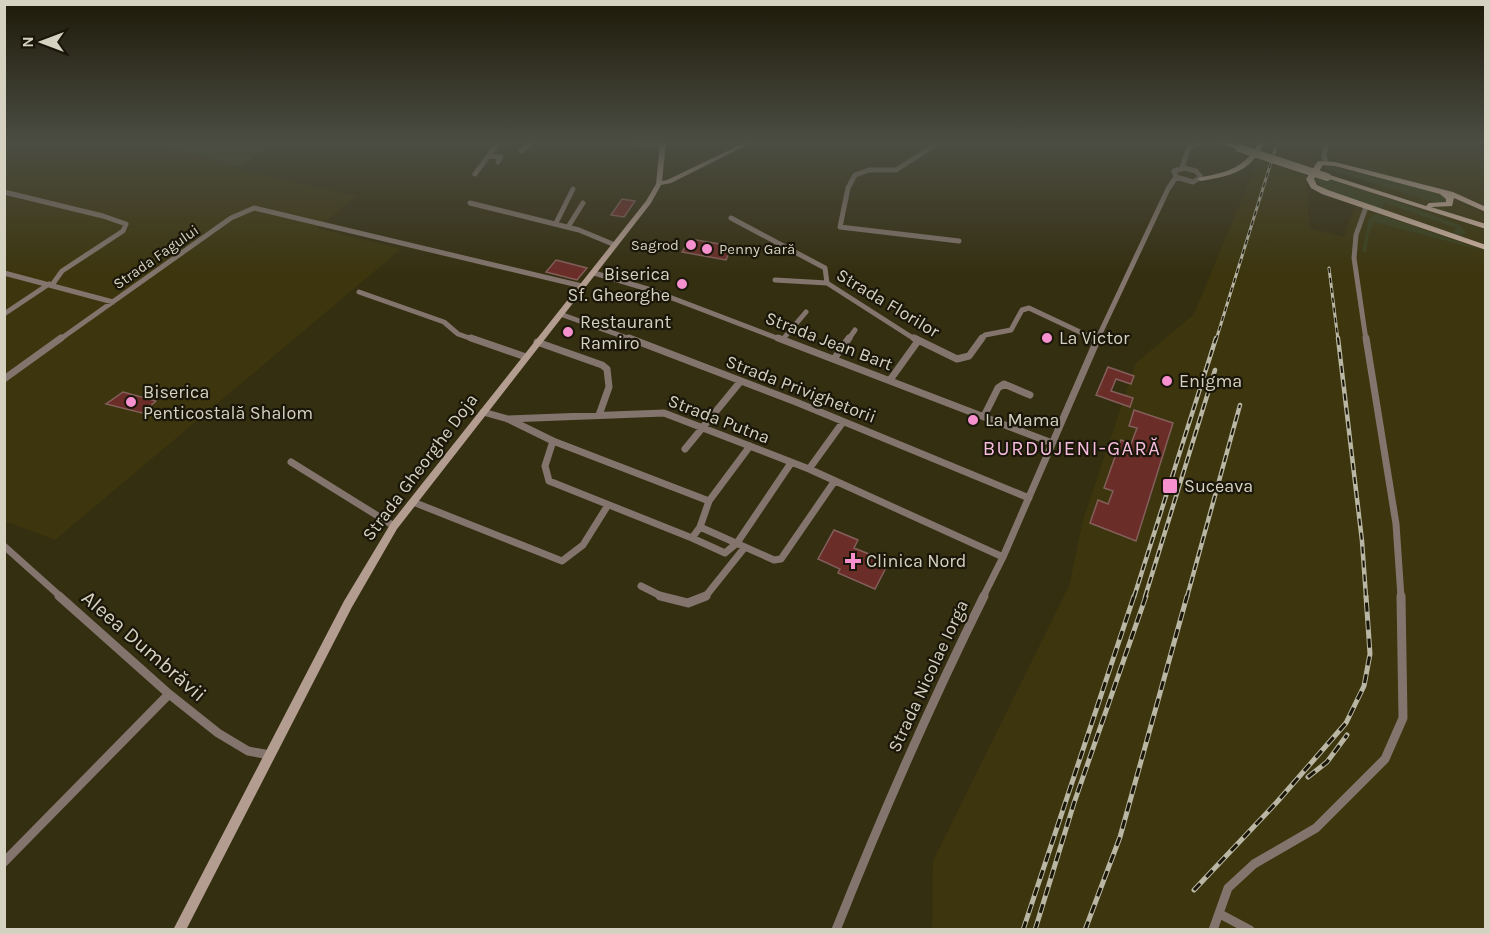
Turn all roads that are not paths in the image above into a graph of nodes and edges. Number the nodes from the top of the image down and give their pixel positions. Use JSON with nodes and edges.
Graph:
{"nodes":[{"id":1,"x":658,"y":187,"type":"edge"},
{"id":2,"x":849,"y":187,"type":"edge"},
{"id":3,"x":1174,"y":187,"type":"edge"},
{"id":4,"x":1315,"y":187,"type":"edge"},
{"id":5,"x":1360,"y":187,"type":"edge"},
{"id":6,"x":1364,"y":187,"type":"edge"},
{"id":7,"x":1422,"y":187,"type":"edge"},
{"id":8,"x":573,"y":189,"type":"dead end"},
{"id":9,"x":1168,"y":189,"type":"joint"},
{"id":10,"x":1436,"y":190,"type":"junction"},
{"id":11,"x":4,"y":192,"type":"edge"},
{"id":12,"x":470,"y":203,"type":"dead end"},
{"id":13,"x":583,"y":203,"type":"dead end"},
{"id":14,"x":1423,"y":204,"type":"junction"},
{"id":15,"x":1366,"y":207,"type":"junction"},
{"id":16,"x":1485,"y":210,"type":"edge"},
{"id":17,"x":1442,"y":214,"type":"junction"},
{"id":18,"x":731,"y":218,"type":"dead end"},
{"id":19,"x":556,"y":224,"type":"junction"},
{"id":20,"x":1485,"y":225,"type":"edge"},
{"id":21,"x":568,"y":227,"type":"junction"},
{"id":22,"x":1453,"y":237,"type":"junction"},
{"id":23,"x":959,"y":241,"type":"dead end"},
{"id":24,"x":615,"y":245,"type":"junction"},
{"id":25,"x":1485,"y":248,"type":"edge"},
{"id":26,"x":4,"y":273,"type":"edge"},
{"id":27,"x":594,"y":273,"type":"junction"},
{"id":28,"x":775,"y":280,"type":"dead end"},
{"id":29,"x":828,"y":283,"type":"junction"},
{"id":30,"x":51,"y":285,"type":"junction"},
{"id":31,"x":582,"y":286,"type":"junction"},
{"id":32,"x":359,"y":292,"type":"dead end"},
{"id":33,"x":113,"y":302,"type":"junction"},
{"id":34,"x":806,"y":312,"type":"dead end"},
{"id":35,"x":4,"y":314,"type":"edge"},
{"id":36,"x":560,"y":314,"type":"junction"},
{"id":37,"x":855,"y":330,"type":"dead end"},
{"id":38,"x":783,"y":339,"type":"junction"},
{"id":39,"x":1097,"y":340,"type":"junction"},
{"id":40,"x":918,"y":341,"type":"junction"},
{"id":41,"x":537,"y":342,"type":"junction"},
{"id":42,"x":526,"y":357,"type":"junction"},
{"id":43,"x":834,"y":359,"type":"junction"},
{"id":44,"x":4,"y":378,"type":"edge"},
{"id":45,"x":890,"y":380,"type":"junction"},
{"id":46,"x":740,"y":382,"type":"junction"},
{"id":47,"x":1030,"y":395,"type":"dead end"},
{"id":48,"x":483,"y":412,"type":"junction"},
{"id":49,"x":599,"y":415,"type":"junction"},
{"id":50,"x":984,"y":416,"type":"junction"},
{"id":51,"x":508,"y":419,"type":"junction"},
{"id":52,"x":843,"y":422,"type":"junction"},
{"id":53,"x":703,"y":427,"type":"junction"},
{"id":54,"x":553,"y":441,"type":"junction"},
{"id":55,"x":1052,"y":443,"type":"junction"},
{"id":56,"x":750,"y":446,"type":"junction"},
{"id":57,"x":685,"y":450,"type":"dead end"},
{"id":58,"x":291,"y":462,"type":"dead end"},
{"id":59,"x":791,"y":463,"type":"junction"},
{"id":60,"x":809,"y":469,"type":"junction"},
{"id":61,"x":834,"y":482,"type":"junction"},
{"id":62,"x":1029,"y":498,"type":"junction"},
{"id":63,"x":709,"y":501,"type":"junction"},
{"id":64,"x":413,"y":502,"type":"junction"},
{"id":65,"x":608,"y":505,"type":"junction"},
{"id":66,"x":394,"y":526,"type":"junction"},
{"id":67,"x":700,"y":526,"type":"junction"},
{"id":68,"x":692,"y":538,"type":"junction"},
{"id":69,"x":737,"y":543,"type":"junction"},
{"id":70,"x":4,"y":546,"type":"edge"},
{"id":71,"x":745,"y":547,"type":"junction"},
{"id":72,"x":1003,"y":557,"type":"junction"},
{"id":73,"x":641,"y":586,"type":"dead end"},
{"id":74,"x":169,"y":694,"type":"junction"},
{"id":75,"x":270,"y":755,"type":"junction"},
{"id":76,"x":4,"y":862,"type":"edge"},
{"id":77,"x":1220,"y":914,"type":"junction"},
{"id":78,"x":179,"y":930,"type":"edge"},
{"id":79,"x":836,"y":930,"type":"edge"},
{"id":80,"x":1213,"y":930,"type":"edge"},
{"id":81,"x":1250,"y":930,"type":"edge"}],
"edges":[{"from":1,"to":24,"type":"main road","name":"Strada Gheorghe Doja"},
{"from":2,"to":23,"type":"street"},
{"from":3,"to":9,"type":"street"},
{"from":4,"to":15,"type":"main road"},
{"from":5,"to":17,"type":"main road"},
{"from":6,"to":14,"type":"main road"},
{"from":7,"to":10,"type":"main road"},
{"from":8,"to":19,"type":"street"},
{"from":9,"to":39,"type":"street","name":"Strada Nicolae Iorga"},
{"from":10,"to":14,"type":"main road"},
{"from":10,"to":16,"type":"main road"},
{"from":11,"to":30,"type":"street"},
{"from":12,"to":19,"type":"street"},
{"from":13,"to":21,"type":"street"},
{"from":14,"to":20,"type":"main road"},
{"from":15,"to":22,"type":"main road"},
{"from":15,"to":77,"type":"street"},
{"from":17,"to":20,"type":"main road"},
{"from":17,"to":22,"type":"main road"},
{"from":18,"to":29,"type":"street"},
{"from":19,"to":21,"type":"street"},
{"from":21,"to":24,"type":"street"},
{"from":22,"to":25,"type":"main road"},
{"from":24,"to":27,"type":"main road","name":"Strada Gheorghe Doja"},
{"from":26,"to":30,"type":"street"},
{"from":27,"to":31,"type":"main road","name":"Strada Gheorghe Doja"},
{"from":27,"to":38,"type":"street","name":"Strada Jean Bart"},
{"from":28,"to":29,"type":"street","name":"Strada Florilor"},
{"from":29,"to":40,"type":"street","name":"Strada Florilor"},
{"from":30,"to":33,"type":"street"},
{"from":30,"to":35,"type":"street"},
{"from":31,"to":33,"type":"street","name":"Strada Fagului"},
{"from":31,"to":36,"type":"main road","name":"Strada Gheorghe Doja"},
{"from":32,"to":42,"type":"street"},
{"from":33,"to":44,"type":"street","name":"Strada Fagului"},
{"from":34,"to":38,"type":"street"},
{"from":36,"to":41,"type":"main road","name":"Strada Gheorghe Doja"},
{"from":36,"to":46,"type":"street","name":"Strada Privighetorii"},
{"from":37,"to":43,"type":"street"},
{"from":38,"to":43,"type":"street","name":"Strada Jean Bart"},
{"from":39,"to":40,"type":"street","name":"Strada Florilor"},
{"from":39,"to":55,"type":"street","name":"Strada Nicolae Iorga"},
{"from":40,"to":45,"type":"street"},
{"from":41,"to":42,"type":"main road","name":"Strada Gheorghe Doja"},
{"from":41,"to":49,"type":"street"},
{"from":42,"to":48,"type":"main road","name":"Strada Gheorghe Doja"},
{"from":43,"to":45,"type":"street","name":"Strada Jean Bart"},
{"from":45,"to":50,"type":"street","name":"Strada Jean Bart"},
{"from":46,"to":52,"type":"street","name":"Strada Privighetorii"},
{"from":46,"to":53,"type":"street"},
{"from":47,"to":50,"type":"street"},
{"from":48,"to":51,"type":"street","name":"Strada Putna"},
{"from":48,"to":64,"type":"main road","name":"Strada Gheorghe Doja"},
{"from":49,"to":51,"type":"street","name":"Strada Putna"},
{"from":49,"to":53,"type":"street","name":"Strada Putna"},
{"from":50,"to":55,"type":"street","name":"Strada Jean Bart"},
{"from":51,"to":54,"type":"street","name":"Strada Putna"},
{"from":52,"to":60,"type":"street"},
{"from":52,"to":62,"type":"street","name":"Strada Privighetorii"},
{"from":53,"to":56,"type":"street","name":"Strada Putna"},
{"from":53,"to":57,"type":"street"},
{"from":54,"to":63,"type":"street","name":"Strada Putna"},
{"from":54,"to":65,"type":"street"},
{"from":55,"to":62,"type":"street","name":"Strada Nicolae Iorga"},
{"from":56,"to":59,"type":"street","name":"Strada Putna"},
{"from":56,"to":63,"type":"street"},
{"from":58,"to":66,"type":"street"},
{"from":59,"to":60,"type":"street","name":"Strada Putna"},
{"from":59,"to":69,"type":"street"},
{"from":60,"to":61,"type":"street","name":"Strada Putna"},
{"from":61,"to":71,"type":"street"},
{"from":61,"to":72,"type":"street","name":"Strada Putna"},
{"from":62,"to":72,"type":"street","name":"Strada Nicolae Iorga"},
{"from":63,"to":67,"type":"street"},
{"from":64,"to":65,"type":"street"},
{"from":64,"to":66,"type":"main road","name":"Strada Gheorghe Doja"},
{"from":65,"to":68,"type":"street"},
{"from":66,"to":75,"type":"main road","name":"Strada Gheorghe Doja"},
{"from":67,"to":68,"type":"street"},
{"from":67,"to":69,"type":"street"},
{"from":68,"to":69,"type":"street"},
{"from":69,"to":71,"type":"street"},
{"from":70,"to":74,"type":"street","name":"Aleea Dumbrăvii"},
{"from":71,"to":73,"type":"street"},
{"from":72,"to":79,"type":"street","name":"Strada Nicolae Iorga"},
{"from":74,"to":75,"type":"street","name":"Aleea Dumbrăvii"},
{"from":74,"to":76,"type":"street"},
{"from":75,"to":78,"type":"main road","name":"Strada Gheorghe Doja"},
{"from":77,"to":80,"type":"street"},
{"from":77,"to":81,"type":"street"}]}
